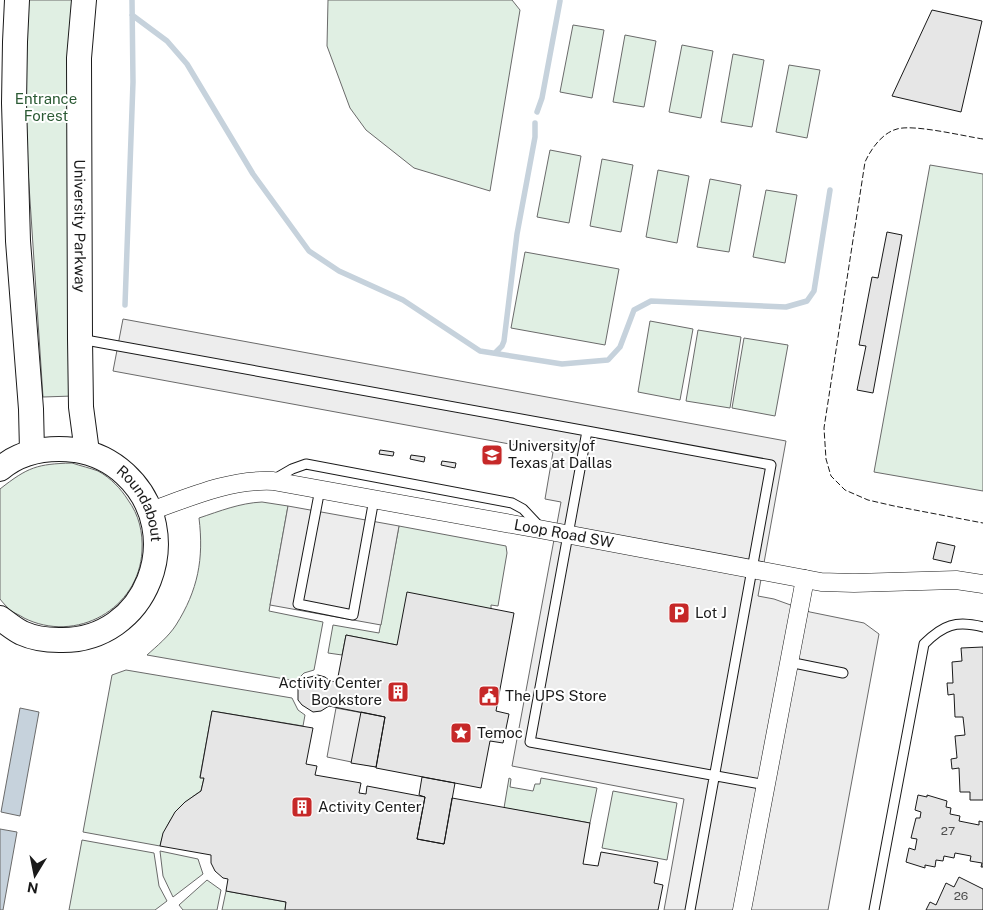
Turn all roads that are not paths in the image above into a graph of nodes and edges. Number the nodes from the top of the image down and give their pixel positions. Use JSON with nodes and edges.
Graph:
{"nodes":[{"id":1,"x":17,"y":0,"type":"edge"},
{"id":2,"x":84,"y":0,"type":"edge"},
{"id":3,"x":80,"y":339,"type":"junction"},
{"id":4,"x":587,"y":431,"type":"junction"},
{"id":5,"x":32,"y":451,"type":"junction"},
{"id":6,"x":87,"y":452,"type":"junction"},
{"id":7,"x":0,"y":469,"type":"edge"},
{"id":8,"x":272,"y":481,"type":"junction"},
{"id":9,"x":320,"y":489,"type":"junction"},
{"id":10,"x":374,"y":499,"type":"junction"},
{"id":11,"x":151,"y":512,"type":"junction"},
{"id":12,"x":543,"y":530,"type":"junction"},
{"id":13,"x":568,"y":534,"type":"junction"},
{"id":14,"x":751,"y":569,"type":"junction"},
{"id":15,"x":805,"y":579,"type":"junction"},
{"id":16,"x":983,"y":584,"type":"edge"},
{"id":17,"x":0,"y":618,"type":"edge"},
{"id":18,"x":983,"y":627,"type":"edge"},
{"id":19,"x":789,"y":662,"type":"junction"},
{"id":20,"x":843,"y":672,"type":"dead end"},
{"id":21,"x":714,"y":776,"type":"junction"},
{"id":22,"x":766,"y":785,"type":"junction"},
{"id":23,"x":690,"y":910,"type":"edge"},
{"id":24,"x":742,"y":910,"type":"edge"},
{"id":25,"x":874,"y":910,"type":"edge"}],
"edges":[{"from":1,"to":5,"type":"street"},
{"from":2,"to":3,"type":"street","name":"University Parkway"},
{"from":3,"to":4,"type":"lane"},
{"from":3,"to":6,"type":"street","name":"University Parkway"},
{"from":4,"to":13,"type":"lane"},
{"from":4,"to":14,"type":"lane"},
{"from":5,"to":6,"type":"street","name":"Roundabout"},
{"from":5,"to":7,"type":"street","name":"Roundabout"},
{"from":6,"to":11,"type":"street","name":"Roundabout"},
{"from":8,"to":9,"type":"street","name":"Loop Road SW"},
{"from":8,"to":11,"type":"street","name":"Loop Road SW"},
{"from":8,"to":12,"type":"lane"},
{"from":9,"to":10,"type":"street","name":"Loop Road SW"},
{"from":9,"to":10,"type":"lane"},
{"from":10,"to":12,"type":"street","name":"Loop Road SW"},
{"from":11,"to":17,"type":"street","name":"Roundabout"},
{"from":12,"to":13,"type":"street","name":"Loop Road SW"},
{"from":13,"to":14,"type":"street","name":"Loop Road SW"},
{"from":13,"to":21,"type":"lane"},
{"from":14,"to":15,"type":"street","name":"Loop Road SW"},
{"from":14,"to":21,"type":"lane"},
{"from":15,"to":16,"type":"street","name":"Loop Road SW"},
{"from":15,"to":19,"type":"street"},
{"from":18,"to":25,"type":"lane"},
{"from":19,"to":20,"type":"lane"},
{"from":19,"to":22,"type":"street"},
{"from":21,"to":22,"type":"lane"},
{"from":21,"to":23,"type":"lane"},
{"from":22,"to":24,"type":"street"}]}
